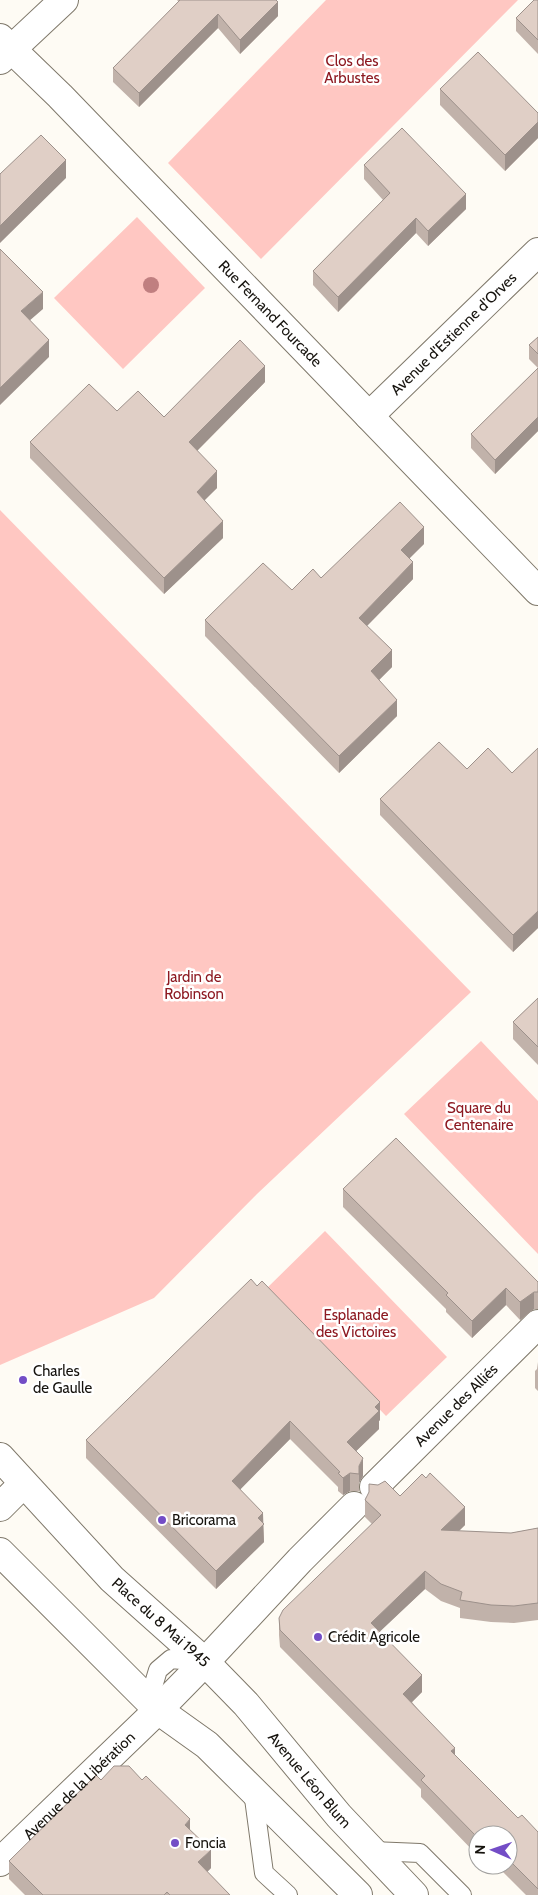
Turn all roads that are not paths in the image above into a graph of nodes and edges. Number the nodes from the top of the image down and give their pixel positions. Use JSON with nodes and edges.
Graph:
{"nodes":[{"id":1,"x":64,"y":0,"type":"edge"},
{"id":2,"x":4,"y":49,"type":"edge"},
{"id":3,"x":538,"y":252,"type":"edge"},
{"id":4,"x":369,"y":416,"type":"junction"},
{"id":5,"x":538,"y":591,"type":"edge"},
{"id":6,"x":538,"y":1324,"type":"edge"},
{"id":7,"x":0,"y":1457,"type":"edge"},
{"id":8,"x":23,"y":1484,"type":"junction"},
{"id":9,"x":374,"y":1487,"type":"edge"},
{"id":10,"x":354,"y":1506,"type":"dead end"},
{"id":11,"x":0,"y":1508,"type":"edge"},
{"id":12,"x":0,"y":1552,"type":"edge"},
{"id":13,"x":205,"y":1662,"type":"junction"},
{"id":14,"x":154,"y":1705,"type":"junction"},
{"id":15,"x":253,"y":1791,"type":"junction"},
{"id":16,"x":372,"y":1851,"type":"junction"},
{"id":17,"x":0,"y":1862,"type":"edge"},
{"id":18,"x":288,"y":1895,"type":"edge"},
{"id":19,"x":358,"y":1895,"type":"edge"},
{"id":20,"x":414,"y":1895,"type":"edge"},
{"id":21,"x":462,"y":1895,"type":"edge"}],
"edges":[{"from":1,"to":2,"type":"street"},
{"from":2,"to":4,"type":"street","name":"Rue Fernand Fourcade"},
{"from":3,"to":4,"type":"street","name":"Avenue d'Estienne d'Orves"},
{"from":4,"to":5,"type":"street","name":"Rue Fernand Fourcade"},
{"from":6,"to":9,"type":"street","name":"Avenue des Alliés"},
{"from":7,"to":8,"type":"street","name":"Place du 8 Mai 1945"},
{"from":8,"to":11,"type":"street"},
{"from":8,"to":13,"type":"street","name":"Place du 8 Mai 1945"},
{"from":10,"to":13,"type":"street"},
{"from":12,"to":14,"type":"street"},
{"from":13,"to":14,"type":"street","name":"Place du 8 Mai 1945"},
{"from":13,"to":16,"type":"street","name":"Avenue Léon Blum"},
{"from":14,"to":15,"type":"street"},
{"from":14,"to":17,"type":"street","name":"Avenue de la Libération"},
{"from":15,"to":18,"type":"lane"},
{"from":15,"to":19,"type":"street"},
{"from":16,"to":20,"type":"street","name":"Avenue Léon Blum"},
{"from":16,"to":21,"type":"lane"}]}
